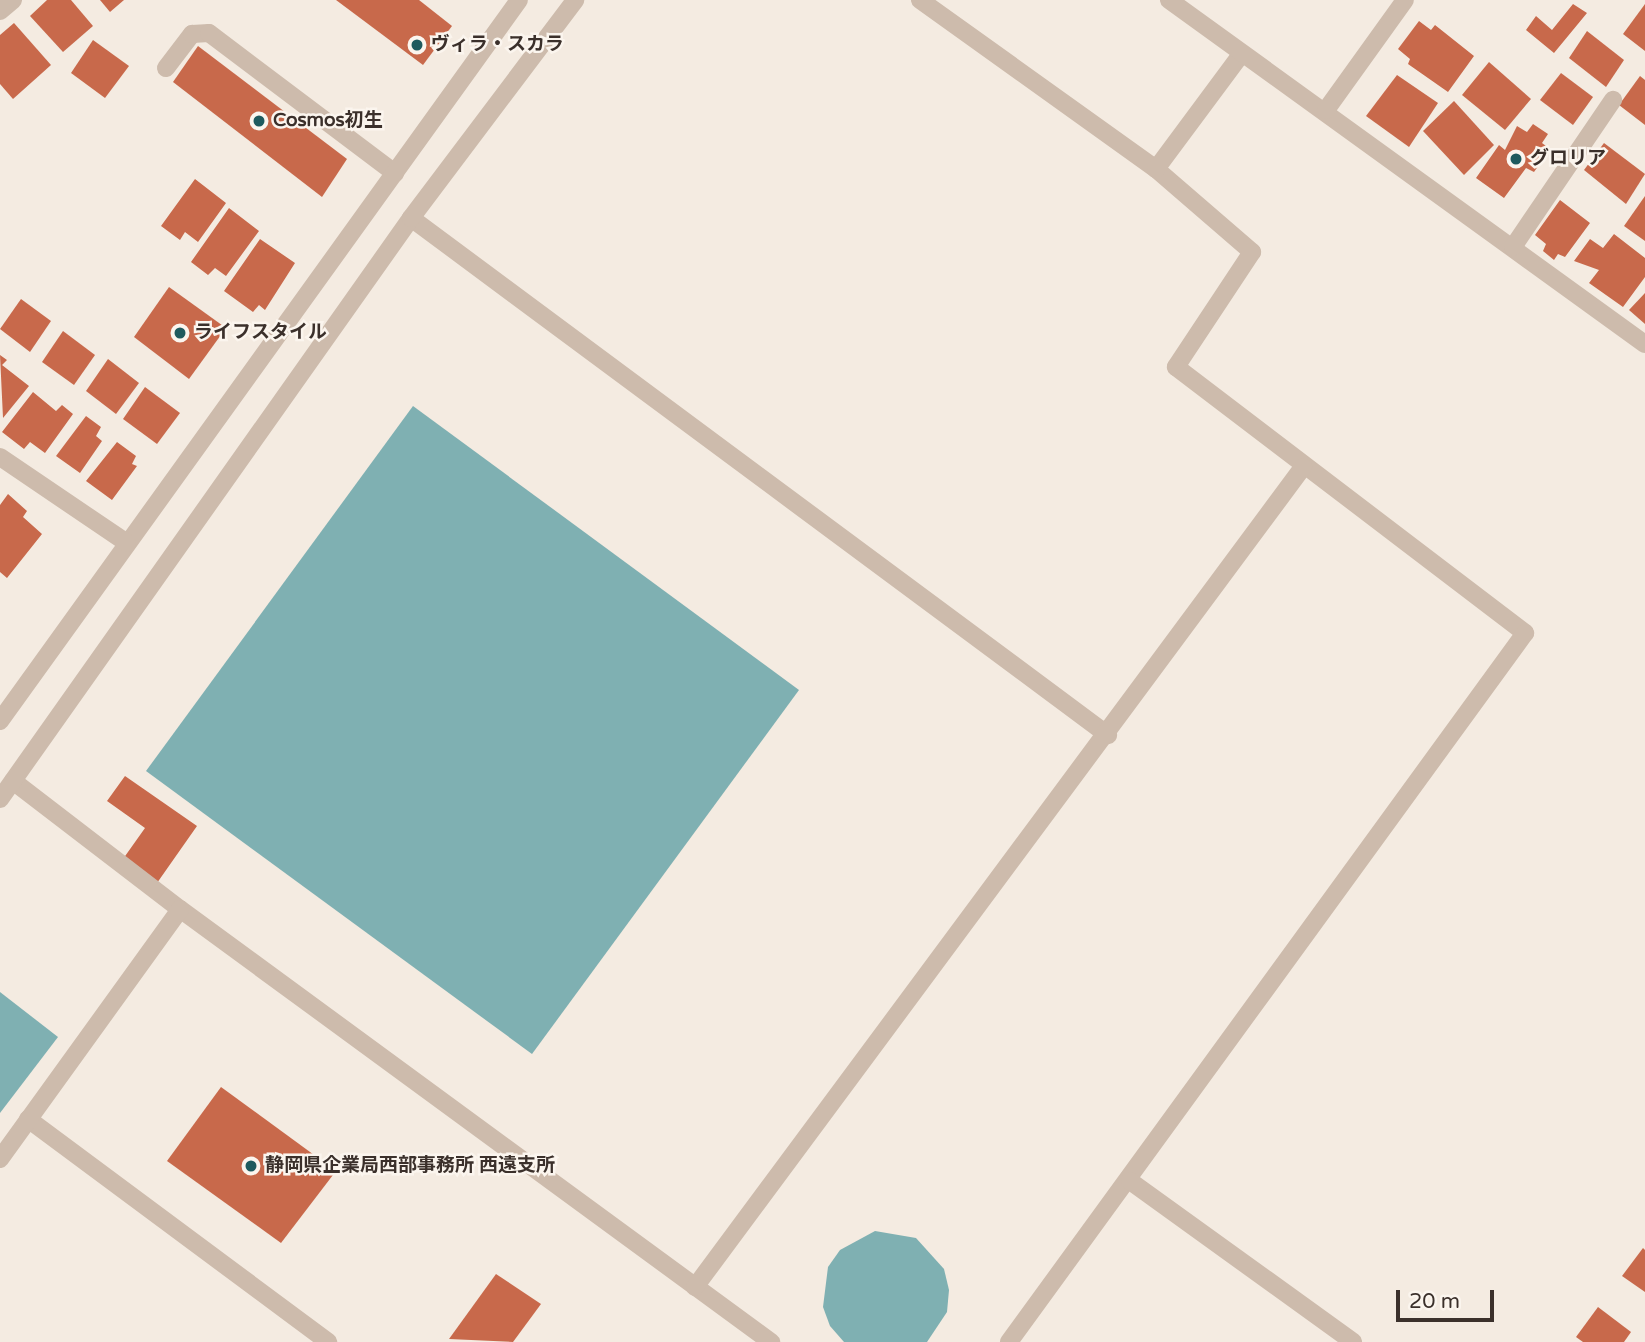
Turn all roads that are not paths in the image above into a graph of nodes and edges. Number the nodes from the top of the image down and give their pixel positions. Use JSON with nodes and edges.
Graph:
{"nodes":[{"id":1,"x":13,"y":0,"type":"edge"},
{"id":2,"x":519,"y":0,"type":"edge"},
{"id":3,"x":575,"y":0,"type":"edge"},
{"id":4,"x":920,"y":0,"type":"edge"},
{"id":5,"x":1170,"y":0,"type":"edge"},
{"id":6,"x":1405,"y":0,"type":"edge"},
{"id":7,"x":0,"y":12,"type":"edge"},
{"id":8,"x":1242,"y":53,"type":"junction"},
{"id":9,"x":166,"y":68,"type":"dead end"},
{"id":10,"x":1613,"y":100,"type":"dead end"},
{"id":11,"x":1326,"y":110,"type":"junction"},
{"id":12,"x":1156,"y":169,"type":"junction"},
{"id":13,"x":395,"y":173,"type":"junction"},
{"id":14,"x":411,"y":218,"type":"junction"},
{"id":15,"x":1513,"y":247,"type":"junction"},
{"id":16,"x":1645,"y":344,"type":"edge"},
{"id":17,"x":0,"y":457,"type":"edge"},
{"id":18,"x":1303,"y":467,"type":"junction"},
{"id":19,"x":127,"y":543,"type":"junction"},
{"id":20,"x":0,"y":720,"type":"edge"},
{"id":21,"x":1108,"y":735,"type":"junction"},
{"id":22,"x":13,"y":781,"type":"junction"},
{"id":23,"x":0,"y":799,"type":"edge"},
{"id":24,"x":180,"y":909,"type":"junction"},
{"id":25,"x":28,"y":1119,"type":"junction"},
{"id":26,"x":0,"y":1159,"type":"edge"},
{"id":27,"x":1130,"y":1181,"type":"junction"},
{"id":28,"x":695,"y":1287,"type":"junction"},
{"id":29,"x":328,"y":1342,"type":"edge"},
{"id":30,"x":771,"y":1342,"type":"edge"},
{"id":31,"x":1009,"y":1342,"type":"edge"},
{"id":32,"x":1353,"y":1342,"type":"edge"}],
"edges":[{"from":1,"to":7,"type":"street"},
{"from":2,"to":13,"type":"street"},
{"from":3,"to":14,"type":"street"},
{"from":4,"to":12,"type":"street"},
{"from":5,"to":8,"type":"street"},
{"from":6,"to":11,"type":"street"},
{"from":8,"to":11,"type":"street"},
{"from":8,"to":12,"type":"street"},
{"from":9,"to":13,"type":"street"},
{"from":10,"to":15,"type":"street"},
{"from":11,"to":15,"type":"street"},
{"from":12,"to":18,"type":"street"},
{"from":13,"to":19,"type":"street"},
{"from":14,"to":21,"type":"street"},
{"from":14,"to":22,"type":"street"},
{"from":15,"to":16,"type":"street"},
{"from":17,"to":19,"type":"street"},
{"from":18,"to":21,"type":"street"},
{"from":18,"to":27,"type":"street"},
{"from":19,"to":20,"type":"street"},
{"from":21,"to":28,"type":"street"},
{"from":22,"to":23,"type":"street"},
{"from":22,"to":24,"type":"street"},
{"from":24,"to":25,"type":"street"},
{"from":24,"to":28,"type":"street"},
{"from":25,"to":26,"type":"street"},
{"from":25,"to":29,"type":"street"},
{"from":27,"to":31,"type":"street"},
{"from":27,"to":32,"type":"street"},
{"from":28,"to":30,"type":"street"}]}
